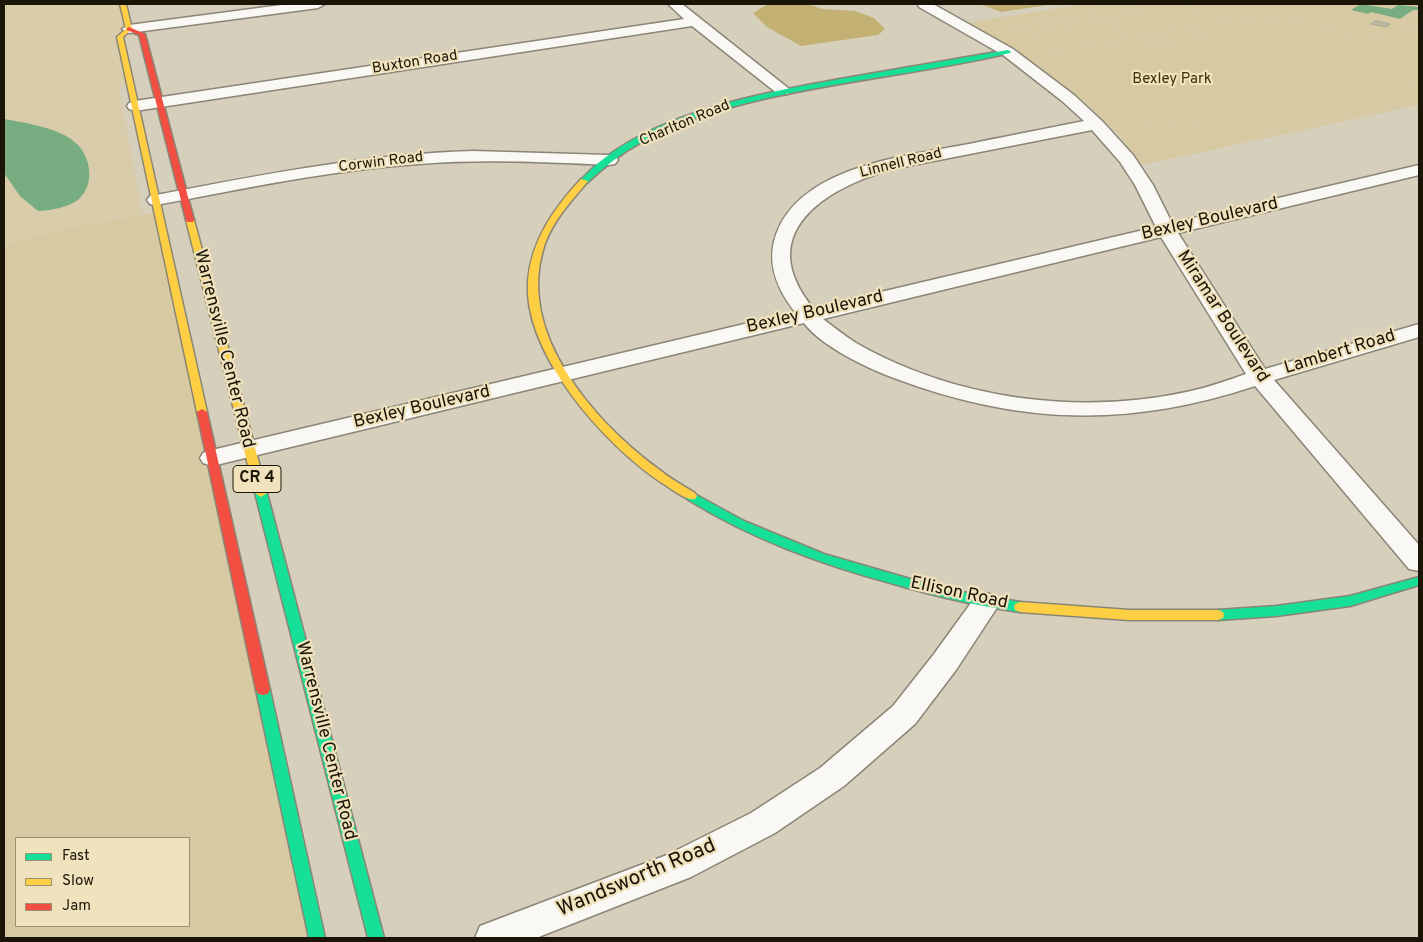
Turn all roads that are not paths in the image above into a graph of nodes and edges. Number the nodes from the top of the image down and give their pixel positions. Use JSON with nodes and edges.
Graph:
{"nodes":[{"id":1,"x":123,"y":4,"type":"edge"},
{"id":2,"x":314,"y":4,"type":"edge"},
{"id":3,"x":674,"y":4,"type":"edge"},
{"id":4,"x":924,"y":4,"type":"edge"},
{"id":5,"x":695,"y":21,"type":"junction"},
{"id":6,"x":129,"y":29,"type":"junction"},
{"id":7,"x":1008,"y":52,"type":"junction"},
{"id":8,"x":783,"y":91,"type":"junction"},
{"id":9,"x":160,"y":102,"type":"junction"},
{"id":10,"x":135,"y":106,"type":"junction"},
{"id":11,"x":1096,"y":124,"type":"junction"},
{"id":12,"x":609,"y":160,"type":"junction"},
{"id":13,"x":1419,"y":170,"type":"edge"},
{"id":14,"x":184,"y":195,"type":"junction"},
{"id":15,"x":156,"y":200,"type":"junction"},
{"id":16,"x":1167,"y":231,"type":"junction"},
{"id":17,"x":807,"y":315,"type":"junction"},
{"id":18,"x":1419,"y":330,"type":"edge"},
{"id":19,"x":562,"y":375,"type":"junction"},
{"id":20,"x":1259,"y":377,"type":"junction"},
{"id":21,"x":250,"y":449,"type":"junction"},
{"id":22,"x":212,"y":458,"type":"junction"},
{"id":23,"x":1419,"y":562,"type":"edge"},
{"id":24,"x":1419,"y":581,"type":"edge"},
{"id":25,"x":986,"y":603,"type":"junction"},
{"id":26,"x":317,"y":938,"type":"edge"},
{"id":27,"x":376,"y":938,"type":"edge"},
{"id":28,"x":493,"y":938,"type":"edge"}],
"edges":[{"from":1,"to":6,"type":"main road"},
{"from":2,"to":6,"type":"street"},
{"from":3,"to":5,"type":"street"},
{"from":4,"to":7,"type":"street","name":"Miramar Boulevard"},
{"from":5,"to":8,"type":"street"},
{"from":5,"to":9,"type":"street","name":"Buxton Road"},
{"from":6,"to":9,"type":"main road","name":"Warrensville Center Road","number":"CR 4"},
{"from":6,"to":10,"type":"main road","name":"Warrensville Center Road","number":"CR 4"},
{"from":7,"to":8,"type":"main road","name":"Charlton Road"},
{"from":7,"to":11,"type":"street","name":"Miramar Boulevard"},
{"from":8,"to":12,"type":"main road","name":"Charlton Road"},
{"from":9,"to":10,"type":"street","name":"Buxton Road"},
{"from":9,"to":14,"type":"main road","name":"Warrensville Center Road","number":"CR 4"},
{"from":10,"to":15,"type":"main road","name":"Warrensville Center Road","number":"CR 4"},
{"from":11,"to":16,"type":"street","name":"Miramar Boulevard"},
{"from":11,"to":17,"type":"street","name":"Linnell Road"},
{"from":12,"to":14,"type":"street","name":"Corwin Road"},
{"from":12,"to":19,"type":"main road","name":"Charlton Road"},
{"from":13,"to":16,"type":"street","name":"Bexley Boulevard"},
{"from":14,"to":15,"type":"street","name":"Corwin Road"},
{"from":14,"to":21,"type":"main road","name":"Warrensville Center Road","number":"CR 4"},
{"from":15,"to":22,"type":"main road","name":"Warrensville Center Road","number":"CR 4"},
{"from":16,"to":17,"type":"street","name":"Bexley Boulevard"},
{"from":16,"to":20,"type":"street","name":"Miramar Boulevard"},
{"from":17,"to":19,"type":"street","name":"Bexley Boulevard"},
{"from":17,"to":20,"type":"street","name":"Lambert Road"},
{"from":18,"to":20,"type":"street","name":"Lambert Road"},
{"from":19,"to":21,"type":"street","name":"Bexley Boulevard"},
{"from":19,"to":25,"type":"main road","name":"Ellison Road"},
{"from":20,"to":23,"type":"street","name":"Miramar Boulevard"},
{"from":21,"to":22,"type":"street","name":"Bexley Boulevard"},
{"from":21,"to":27,"type":"main road","name":"Warrensville Center Road","number":"CR 4"},
{"from":22,"to":26,"type":"main road","name":"Warrensville Center Road","number":"CR 4"},
{"from":24,"to":25,"type":"main road","name":"Ellison Road"},
{"from":25,"to":28,"type":"street","name":"Wandsworth Road"}]}
